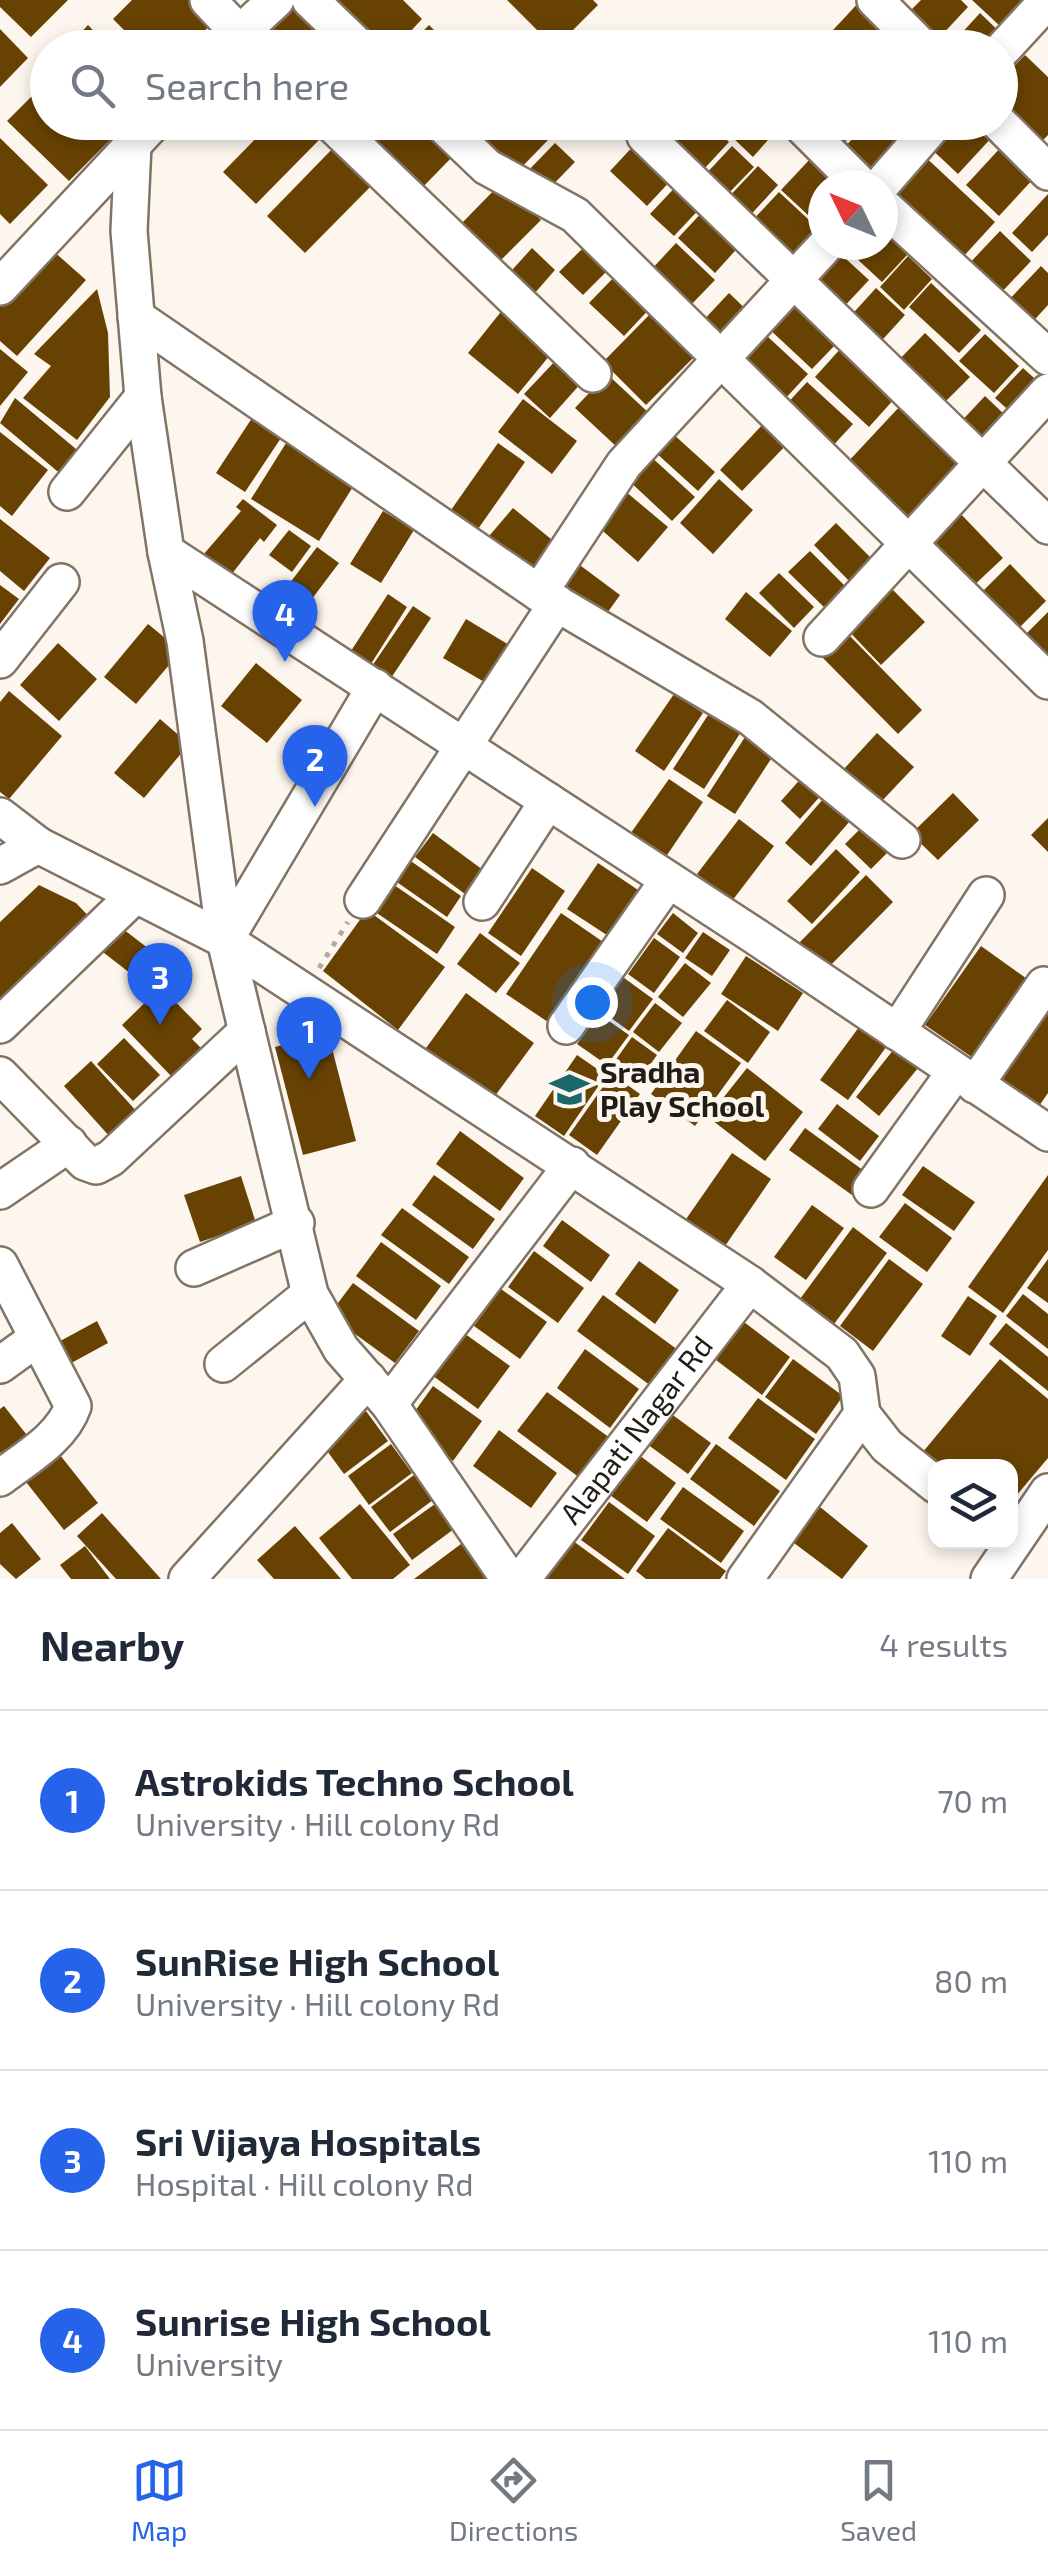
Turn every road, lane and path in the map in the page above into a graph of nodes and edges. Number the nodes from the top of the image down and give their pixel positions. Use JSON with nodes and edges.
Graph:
{"nodes":[{"id":1,"x":208,"y":0,"type":"edge"},
{"id":2,"x":276,"y":0,"type":"edge"},
{"id":3,"x":310,"y":0,"type":"edge"},
{"id":4,"x":875,"y":0,"type":"edge"},
{"id":5,"x":1048,"y":0,"type":"edge"},
{"id":6,"x":229,"y":30,"type":"edge"},
{"id":7,"x":249,"y":30,"type":"edge"},
{"id":8,"x":341,"y":30,"type":"edge"},
{"id":9,"x":905,"y":30,"type":"edge"},
{"id":10,"x":1018,"y":32,"type":"edge"},
{"id":11,"x":138,"y":140,"type":"edge"},
{"id":12,"x":143,"y":140,"type":"edge"},
{"id":13,"x":349,"y":140,"type":"edge"},
{"id":14,"x":458,"y":140,"type":"edge"},
{"id":15,"x":650,"y":140,"type":"edge"},
{"id":16,"x":816,"y":140,"type":"edge"},
{"id":17,"x":920,"y":140,"type":"edge"},
{"id":18,"x":1016,"y":140,"type":"edge"},
{"id":19,"x":846,"y":170,"type":"edge"},
{"id":20,"x":893,"y":170,"type":"edge"},
{"id":21,"x":1048,"y":172,"type":"edge"},
{"id":22,"x":898,"y":220,"type":"edge"},
{"id":23,"x":812,"y":260,"type":"edge"},
{"id":24,"x":794,"y":280,"type":"junction"},
{"id":25,"x":0,"y":287,"type":"edge"},
{"id":26,"x":136,"y":318,"type":"junction"},
{"id":27,"x":1048,"y":357,"type":"edge"},
{"id":28,"x":722,"y":362,"type":"junction"},
{"id":29,"x":593,"y":374,"type":"dead end"},
{"id":30,"x":1048,"y":392,"type":"edge"},
{"id":31,"x":143,"y":397,"type":"junction"},
{"id":32,"x":983,"y":462,"type":"junction"},
{"id":33,"x":67,"y":492,"type":"dead end"},
{"id":34,"x":1048,"y":526,"type":"edge"},
{"id":35,"x":908,"y":544,"type":"junction"},
{"id":36,"x":166,"y":552,"type":"junction"},
{"id":37,"x":62,"y":582,"type":"dead end"},
{"id":38,"x":548,"y":598,"type":"junction"},
{"id":39,"x":822,"y":638,"type":"dead end"},
{"id":40,"x":0,"y":660,"type":"edge"},
{"id":41,"x":1048,"y":681,"type":"edge"},
{"id":42,"x":375,"y":687,"type":"junction"},
{"id":43,"x":463,"y":745,"type":"junction"},
{"id":44,"x":548,"y":801,"type":"junction"},
{"id":45,"x":0,"y":816,"type":"edge"},
{"id":46,"x":902,"y":840,"type":"dead end"},
{"id":47,"x":38,"y":844,"type":"junction"},
{"id":48,"x":0,"y":866,"type":"edge"},
{"id":49,"x":667,"y":882,"type":"junction"},
{"id":50,"x":986,"y":895,"type":"dead end"},
{"id":51,"x":133,"y":896,"type":"junction"},
{"id":52,"x":363,"y":900,"type":"joint"},
{"id":53,"x":482,"y":902,"type":"dead end"},
{"id":54,"x":225,"y":940,"type":"junction"},
{"id":55,"x":1044,"y":984,"type":"dead end"},
{"id":56,"x":304,"y":991,"type":"junction"},
{"id":57,"x":0,"y":1024,"type":"edge"},
{"id":58,"x":566,"y":1026,"type":"dead end"},
{"id":59,"x":248,"y":1031,"type":"junction"},
{"id":60,"x":897,"y":1032,"type":"junction"},
{"id":61,"x":0,"y":1075,"type":"edge"},
{"id":62,"x":965,"y":1078,"type":"junction"},
{"id":63,"x":1048,"y":1133,"type":"edge"},
{"id":64,"x":69,"y":1144,"type":"junction"},
{"id":65,"x":572,"y":1165,"type":"junction"},
{"id":66,"x":871,"y":1190,"type":"dead end"},
{"id":67,"x":0,"y":1191,"type":"edge"},
{"id":68,"x":296,"y":1223,"type":"junction"},
{"id":69,"x":0,"y":1264,"type":"edge"},
{"id":70,"x":194,"y":1268,"type":"dead end"},
{"id":71,"x":750,"y":1284,"type":"junction"},
{"id":72,"x":310,"y":1294,"type":"junction"},
{"id":73,"x":36,"y":1339,"type":"junction"},
{"id":74,"x":222,"y":1364,"type":"dead end"},
{"id":75,"x":0,"y":1365,"type":"edge"},
{"id":76,"x":378,"y":1391,"type":"junction"},
{"id":77,"x":862,"y":1414,"type":"junction"},
{"id":78,"x":0,"y":1478,"type":"edge"},
{"id":79,"x":928,"y":1478,"type":"edge"},
{"id":80,"x":1048,"y":1492,"type":"edge"},
{"id":81,"x":1018,"y":1532,"type":"edge"},
{"id":82,"x":1006,"y":1549,"type":"edge"},
{"id":83,"x":187,"y":1579,"type":"edge"},
{"id":84,"x":510,"y":1579,"type":"edge"},
{"id":85,"x":522,"y":1579,"type":"edge"},
{"id":86,"x":745,"y":1579,"type":"edge"},
{"id":87,"x":988,"y":1579,"type":"edge"}],
"edges":[{"from":1,"to":6,"type":"street"},
{"from":2,"to":7,"type":"street"},
{"from":3,"to":8,"type":"street"},
{"from":4,"to":9,"type":"street"},
{"from":5,"to":10,"type":"street"},
{"from":11,"to":25,"type":"street"},
{"from":12,"to":26,"type":"street"},
{"from":13,"to":29,"type":"street"},
{"from":14,"to":28,"type":"street"},
{"from":15,"to":24,"type":"street"},
{"from":16,"to":19,"type":"street"},
{"from":17,"to":20,"type":"street"},
{"from":18,"to":21,"type":"street"},
{"from":22,"to":27,"type":"street"},
{"from":23,"to":24,"type":"street"},
{"from":24,"to":28,"type":"street"},
{"from":24,"to":32,"type":"street"},
{"from":26,"to":31,"type":"street"},
{"from":26,"to":38,"type":"street"},
{"from":28,"to":35,"type":"street"},
{"from":28,"to":38,"type":"street"},
{"from":30,"to":32,"type":"street"},
{"from":31,"to":33,"type":"street"},
{"from":31,"to":36,"type":"street"},
{"from":32,"to":34,"type":"street"},
{"from":32,"to":35,"type":"street"},
{"from":35,"to":39,"type":"street"},
{"from":35,"to":41,"type":"street"},
{"from":36,"to":42,"type":"street"},
{"from":36,"to":54,"type":"street"},
{"from":37,"to":40,"type":"street"},
{"from":38,"to":43,"type":"street"},
{"from":38,"to":46,"type":"street"},
{"from":42,"to":43,"type":"street"},
{"from":42,"to":54,"type":"street"},
{"from":43,"to":44,"type":"street"},
{"from":43,"to":52,"type":"street"},
{"from":44,"to":49,"type":"street"},
{"from":44,"to":53,"type":"street"},
{"from":45,"to":47,"type":"street"},
{"from":47,"to":48,"type":"street"},
{"from":47,"to":51,"type":"street"},
{"from":49,"to":58,"type":"street"},
{"from":49,"to":60,"type":"street"},
{"from":50,"to":60,"type":"street"},
{"from":51,"to":54,"type":"street"},
{"from":51,"to":57,"type":"street"},
{"from":52,"to":56,"type":"path"},
{"from":54,"to":56,"type":"street"},
{"from":54,"to":59,"type":"street"},
{"from":55,"to":62,"type":"street"},
{"from":56,"to":65,"type":"street"},
{"from":59,"to":64,"type":"street"},
{"from":59,"to":68,"type":"street"},
{"from":60,"to":62,"type":"street"},
{"from":61,"to":64,"type":"street"},
{"from":62,"to":63,"type":"street"},
{"from":62,"to":66,"type":"street"},
{"from":64,"to":67,"type":"street"},
{"from":65,"to":71,"type":"street"},
{"from":65,"to":76,"type":"street"},
{"from":68,"to":70,"type":"street"},
{"from":68,"to":72,"type":"street"},
{"from":69,"to":73,"type":"street"},
{"from":71,"to":77,"type":"street"},
{"from":71,"to":85,"type":"street","name":"Alapati Nagar Rd"},
{"from":72,"to":74,"type":"street"},
{"from":72,"to":76,"type":"street"},
{"from":73,"to":75,"type":"street"},
{"from":73,"to":78,"type":"street"},
{"from":76,"to":83,"type":"street"},
{"from":76,"to":84,"type":"street"},
{"from":77,"to":79,"type":"street"},
{"from":77,"to":86,"type":"street"},
{"from":80,"to":81,"type":"street"},
{"from":82,"to":87,"type":"street"}]}
